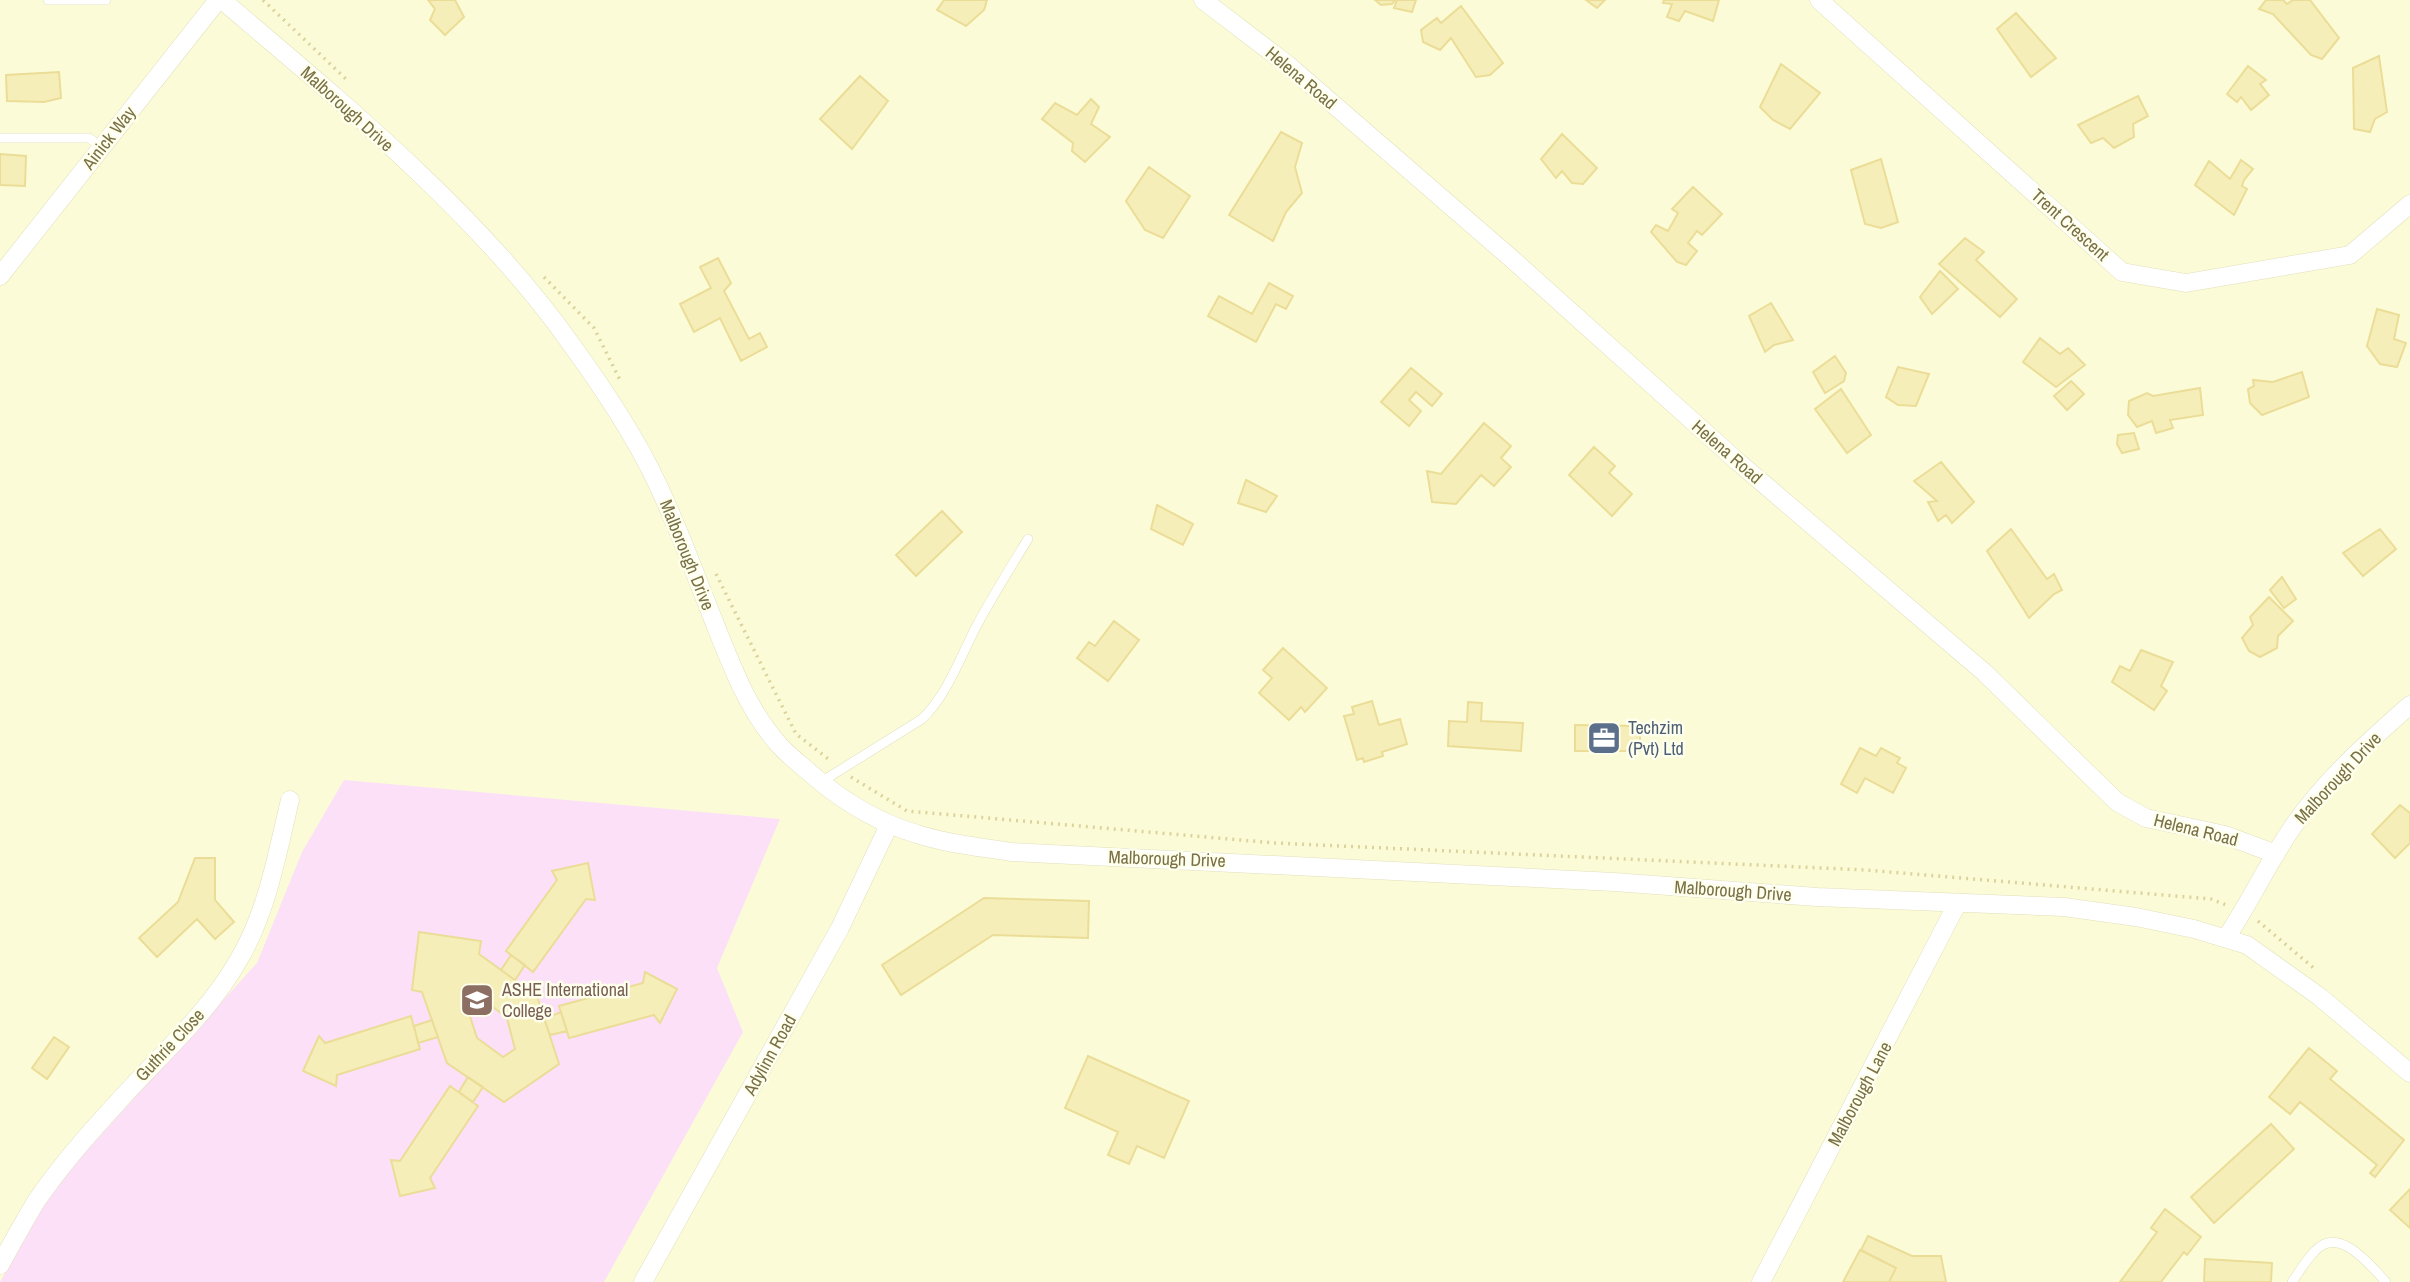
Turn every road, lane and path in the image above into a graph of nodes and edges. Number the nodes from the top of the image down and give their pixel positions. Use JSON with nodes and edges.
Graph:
{"nodes":[{"id":1,"x":48,"y":0,"type":"edge"},
{"id":2,"x":106,"y":0,"type":"edge"},
{"id":3,"x":220,"y":0,"type":"edge"},
{"id":4,"x":263,"y":0,"type":"edge"},
{"id":5,"x":1203,"y":0,"type":"edge"},
{"id":6,"x":1819,"y":0,"type":"edge"},
{"id":7,"x":350,"y":83,"type":"dead end"},
{"id":8,"x":0,"y":138,"type":"edge"},
{"id":9,"x":102,"y":147,"type":"junction"},
{"id":10,"x":2410,"y":204,"type":"edge"},
{"id":11,"x":536,"y":269,"type":"dead end"},
{"id":12,"x":0,"y":276,"type":"edge"},
{"id":13,"x":625,"y":389,"type":"dead end"},
{"id":14,"x":1028,"y":539,"type":"dead end"},
{"id":15,"x":716,"y":573,"type":"dead end"},
{"id":16,"x":2410,"y":705,"type":"edge"},
{"id":17,"x":842,"y":770,"type":"junction"},
{"id":18,"x":821,"y":782,"type":"junction"},
{"id":19,"x":290,"y":800,"type":"dead end"},
{"id":20,"x":889,"y":824,"type":"junction"},
{"id":21,"x":2276,"y":854,"type":"junction"},
{"id":22,"x":1957,"y":904,"type":"junction"},
{"id":23,"x":2242,"y":913,"type":"junction"},
{"id":24,"x":2226,"y":938,"type":"junction"},
{"id":25,"x":2321,"y":974,"type":"dead end"},
{"id":26,"x":2410,"y":1073,"type":"edge"},
{"id":27,"x":0,"y":1265,"type":"edge"},
{"id":28,"x":643,"y":1282,"type":"edge"},
{"id":29,"x":1761,"y":1282,"type":"edge"},
{"id":30,"x":2292,"y":1282,"type":"edge"},
{"id":31,"x":2386,"y":1282,"type":"edge"}],
"edges":[{"from":1,"to":2,"type":"lane"},
{"from":3,"to":9,"type":"street","name":"Ainick Way"},
{"from":3,"to":18,"type":"street","name":"Malborough Drive"},
{"from":4,"to":7,"type":"path"},
{"from":5,"to":21,"type":"street","name":"Helena Road"},
{"from":6,"to":10,"type":"street","name":"Trent Crescent"},
{"from":8,"to":9,"type":"lane"},
{"from":9,"to":12,"type":"street","name":"Ainick Way"},
{"from":11,"to":13,"type":"path"},
{"from":14,"to":17,"type":"lane"},
{"from":15,"to":17,"type":"path"},
{"from":16,"to":21,"type":"street","name":"Malborough Drive"},
{"from":17,"to":18,"type":"lane"},
{"from":17,"to":23,"type":"path"},
{"from":18,"to":20,"type":"street","name":"Malborough Drive"},
{"from":19,"to":27,"type":"street","name":"Guthrie Close"},
{"from":20,"to":22,"type":"street","name":"Malborough Drive"},
{"from":20,"to":28,"type":"street","name":"Adylinn Road"},
{"from":21,"to":23,"type":"street","name":"Malborough Drive"},
{"from":22,"to":24,"type":"street","name":"Malborough Drive"},
{"from":22,"to":29,"type":"street","name":"Malborough Lane"},
{"from":23,"to":24,"type":"street","name":"Malborough Drive"},
{"from":23,"to":25,"type":"path"},
{"from":24,"to":26,"type":"street"},
{"from":30,"to":31,"type":"lane"}]}
